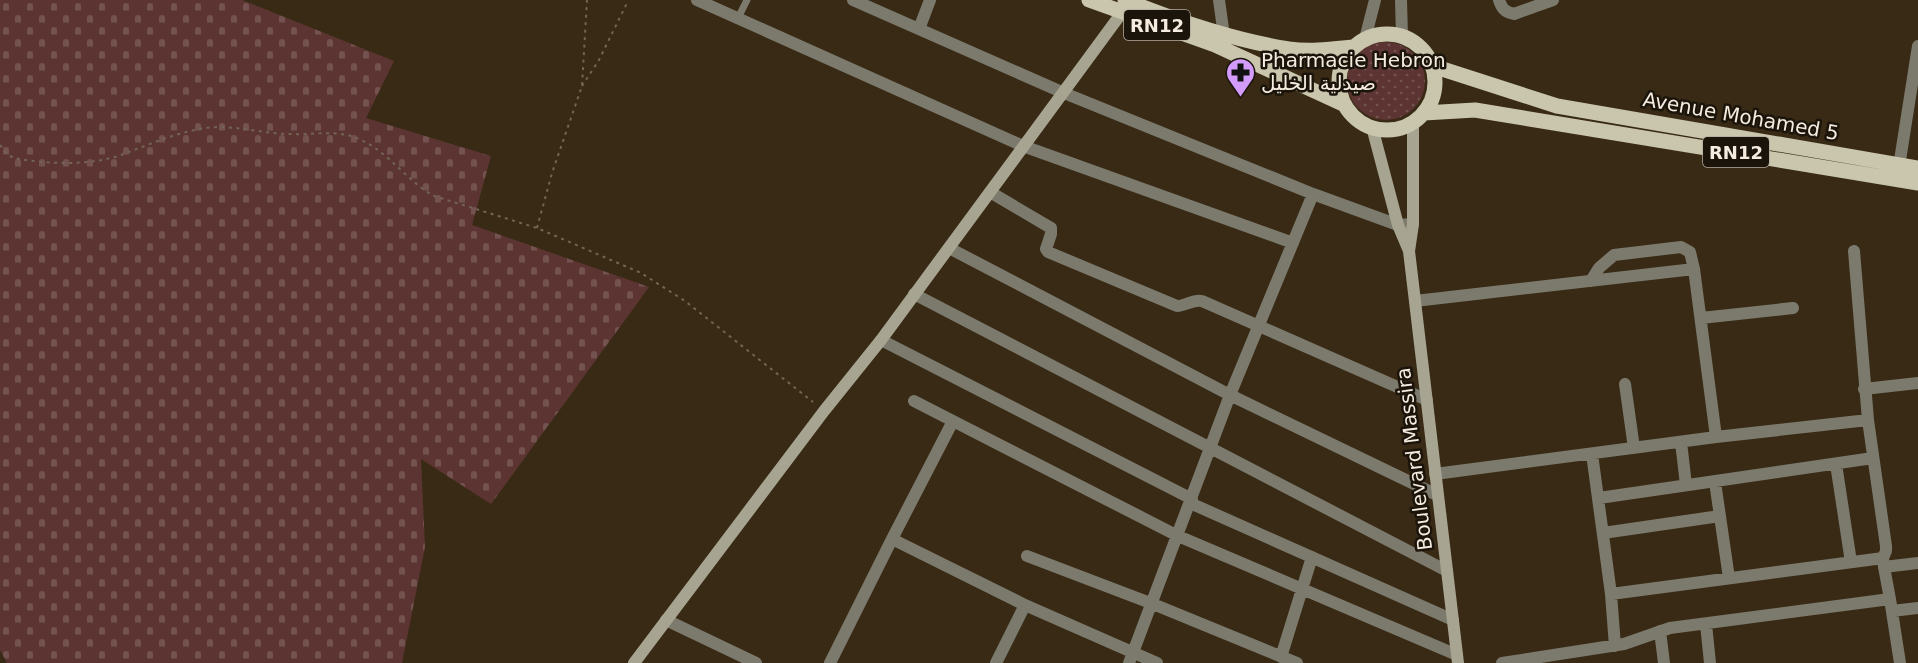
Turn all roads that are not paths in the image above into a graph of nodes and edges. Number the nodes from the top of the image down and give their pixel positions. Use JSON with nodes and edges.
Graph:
{"nodes":[{"id":1,"x":697,"y":0,"type":"edge"},
{"id":2,"x":747,"y":0,"type":"edge"},
{"id":3,"x":853,"y":0,"type":"edge"},
{"id":4,"x":930,"y":0,"type":"edge"},
{"id":5,"x":1089,"y":0,"type":"edge"},
{"id":6,"x":1219,"y":0,"type":"edge"},
{"id":7,"x":1375,"y":0,"type":"edge"},
{"id":8,"x":1401,"y":0,"type":"edge"},
{"id":9,"x":1499,"y":0,"type":"edge"},
{"id":10,"x":1553,"y":0,"type":"edge"},
{"id":11,"x":1125,"y":5,"type":"edge"},
{"id":12,"x":1158,"y":6,"type":"edge"},
{"id":13,"x":738,"y":18,"type":"junction"},
{"id":14,"x":919,"y":29,"type":"junction"},
{"id":15,"x":1224,"y":34,"type":"junction"},
{"id":16,"x":1401,"y":36,"type":"junction"},
{"id":17,"x":1360,"y":43,"type":"junction"},
{"id":18,"x":1918,"y":46,"type":"edge"},
{"id":19,"x":1226,"y":50,"type":"junction"},
{"id":20,"x":1433,"y":66,"type":"junction"},
{"id":21,"x":1915,"y":85,"type":"edge"},
{"id":22,"x":1064,"y":93,"type":"junction"},
{"id":23,"x":1345,"y":105,"type":"junction"},
{"id":24,"x":1418,"y":118,"type":"junction"},
{"id":25,"x":1372,"y":128,"type":"junction"},
{"id":26,"x":1023,"y":146,"type":"junction"},
{"id":27,"x":1918,"y":168,"type":"edge"},
{"id":28,"x":1898,"y":172,"type":"junction"},
{"id":29,"x":1918,"y":183,"type":"edge"},
{"id":30,"x":990,"y":192,"type":"junction"},
{"id":31,"x":1313,"y":194,"type":"junction"},
{"id":32,"x":1413,"y":224,"type":"junction"},
{"id":33,"x":1398,"y":225,"type":"junction"},
{"id":34,"x":1293,"y":243,"type":"junction"},
{"id":35,"x":949,"y":248,"type":"junction"},
{"id":36,"x":1409,"y":251,"type":"junction"},
{"id":37,"x":1854,"y":251,"type":"dead end"},
{"id":38,"x":1695,"y":269,"type":"junction"},
{"id":39,"x":1591,"y":281,"type":"junction"},
{"id":40,"x":914,"y":294,"type":"junction"},
{"id":41,"x":1415,"y":301,"type":"junction"},
{"id":42,"x":1794,"y":308,"type":"dead end"},
{"id":43,"x":1701,"y":318,"type":"junction"},
{"id":44,"x":1258,"y":327,"type":"junction"},
{"id":45,"x":881,"y":340,"type":"junction"},
{"id":46,"x":1918,"y":383,"type":"edge"},
{"id":47,"x":1625,"y":384,"type":"dead end"},
{"id":48,"x":1864,"y":389,"type":"junction"},
{"id":49,"x":1230,"y":395,"type":"junction"},
{"id":50,"x":1427,"y":400,"type":"junction"},
{"id":51,"x":914,"y":401,"type":"dead end"},
{"id":52,"x":1868,"y":420,"type":"junction"},
{"id":53,"x":953,"y":421,"type":"junction"},
{"id":54,"x":1716,"y":437,"type":"junction"},
{"id":55,"x":1681,"y":442,"type":"junction"},
{"id":56,"x":1634,"y":448,"type":"junction"},
{"id":57,"x":1211,"y":449,"type":"junction"},
{"id":58,"x":1592,"y":454,"type":"junction"},
{"id":59,"x":1873,"y":458,"type":"junction"},
{"id":60,"x":1836,"y":464,"type":"junction"},
{"id":61,"x":1435,"y":474,"type":"junction"},
{"id":62,"x":1715,"y":482,"type":"junction"},
{"id":63,"x":1686,"y":485,"type":"junction"},
{"id":64,"x":1437,"y":495,"type":"junction"},
{"id":65,"x":1599,"y":498,"type":"junction"},
{"id":66,"x":1191,"y":501,"type":"junction"},
{"id":67,"x":1720,"y":516,"type":"junction"},
{"id":68,"x":1603,"y":533,"type":"junction"},
{"id":69,"x":1178,"y":537,"type":"junction"},
{"id":70,"x":892,"y":539,"type":"junction"},
{"id":71,"x":1028,"y":556,"type":"dead end"},
{"id":72,"x":1312,"y":557,"type":"junction"},
{"id":73,"x":1851,"y":562,"type":"junction"},
{"id":74,"x":1883,"y":562,"type":"junction"},
{"id":75,"x":1918,"y":563,"type":"edge"},
{"id":76,"x":1447,"y":572,"type":"junction"},
{"id":77,"x":1729,"y":578,"type":"junction"},
{"id":78,"x":1303,"y":590,"type":"junction"},
{"id":79,"x":1611,"y":594,"type":"junction"},
{"id":80,"x":1153,"y":604,"type":"junction"},
{"id":81,"x":1025,"y":605,"type":"junction"},
{"id":82,"x":1891,"y":605,"type":"junction"},
{"id":83,"x":1918,"y":608,"type":"edge"},
{"id":84,"x":666,"y":620,"type":"junction"},
{"id":85,"x":1453,"y":620,"type":"junction"},
{"id":86,"x":1706,"y":624,"type":"junction"},
{"id":87,"x":1660,"y":631,"type":"junction"},
{"id":88,"x":1615,"y":646,"type":"junction"},
{"id":89,"x":1281,"y":657,"type":"junction"},
{"id":90,"x":1131,"y":658,"type":"edge"},
{"id":91,"x":1458,"y":659,"type":"edge"},
{"id":92,"x":634,"y":663,"type":"edge"},
{"id":93,"x":756,"y":663,"type":"edge"},
{"id":94,"x":830,"y":663,"type":"edge"},
{"id":95,"x":996,"y":663,"type":"edge"},
{"id":96,"x":1157,"y":663,"type":"edge"},
{"id":97,"x":1296,"y":663,"type":"edge"},
{"id":98,"x":1502,"y":663,"type":"edge"},
{"id":99,"x":1664,"y":663,"type":"edge"},
{"id":100,"x":1710,"y":663,"type":"edge"},
{"id":101,"x":1900,"y":663,"type":"edge"}],
"edges":[{"from":1,"to":13,"type":"street"},
{"from":2,"to":13,"type":"lane"},
{"from":3,"to":14,"type":"street"},
{"from":4,"to":14,"type":"street"},
{"from":5,"to":11,"type":"main road","number":"RN12"},
{"from":6,"to":15,"type":"street"},
{"from":7,"to":17,"type":"street"},
{"from":8,"to":16,"type":"street"},
{"from":9,"to":10,"type":"street"},
{"from":11,"to":12,"type":"main road","number":"RN12"},
{"from":11,"to":19,"type":"main road","number":"RN12"},
{"from":11,"to":22,"type":"street"},
{"from":12,"to":15,"type":"main road","number":"RN12"},
{"from":13,"to":26,"type":"street"},
{"from":14,"to":22,"type":"street"},
{"from":15,"to":17,"type":"main road","number":"RN12"},
{"from":15,"to":19,"type":"street"},
{"from":16,"to":17,"type":"main road","number":"RN12"},
{"from":16,"to":20,"type":"main road"},
{"from":17,"to":23,"type":"main road"},
{"from":18,"to":21,"type":"street"},
{"from":19,"to":23,"type":"main road","number":"RN12"},
{"from":20,"to":24,"type":"main road"},
{"from":20,"to":28,"type":"main road","name":"Avenue Mohamed 5","number":"RN12"},
{"from":21,"to":28,"type":"street"},
{"from":22,"to":26,"type":"street"},
{"from":22,"to":31,"type":"street"},
{"from":23,"to":25,"type":"main road","number":"RN12"},
{"from":24,"to":25,"type":"main road","number":"RN12"},
{"from":24,"to":28,"type":"main road","name":"Avenue Mohamed 5","number":"RN12"},
{"from":24,"to":32,"type":"street"},
{"from":25,"to":33,"type":"street"},
{"from":26,"to":30,"type":"street"},
{"from":26,"to":34,"type":"street"},
{"from":27,"to":28,"type":"main road","name":"Avenue Mohamed 5","number":"RN12"},
{"from":28,"to":29,"type":"main road","name":"Avenue Mohamed 5","number":"RN12"},
{"from":30,"to":35,"type":"street"},
{"from":30,"to":44,"type":"street"},
{"from":31,"to":33,"type":"street"},
{"from":31,"to":34,"type":"street"},
{"from":32,"to":33,"type":"street"},
{"from":32,"to":36,"type":"street"},
{"from":33,"to":36,"type":"street"},
{"from":34,"to":44,"type":"street"},
{"from":35,"to":40,"type":"street"},
{"from":35,"to":49,"type":"street"},
{"from":36,"to":41,"type":"street","name":"Boulevard Massira"},
{"from":37,"to":48,"type":"street"},
{"from":38,"to":39,"type":"street"},
{"from":38,"to":39,"type":"street"},
{"from":38,"to":43,"type":"street"},
{"from":39,"to":41,"type":"street"},
{"from":40,"to":45,"type":"street"},
{"from":40,"to":57,"type":"street"},
{"from":41,"to":50,"type":"street","name":"Boulevard Massira"},
{"from":42,"to":43,"type":"street"},
{"from":43,"to":54,"type":"street"},
{"from":44,"to":49,"type":"street"},
{"from":44,"to":50,"type":"street"},
{"from":45,"to":66,"type":"street"},
{"from":45,"to":84,"type":"street"},
{"from":46,"to":48,"type":"street"},
{"from":47,"to":56,"type":"street"},
{"from":48,"to":52,"type":"street"},
{"from":49,"to":57,"type":"street"},
{"from":49,"to":64,"type":"street"},
{"from":50,"to":61,"type":"street","name":"Boulevard Massira"},
{"from":51,"to":53,"type":"street"},
{"from":52,"to":54,"type":"street"},
{"from":52,"to":59,"type":"street"},
{"from":53,"to":69,"type":"street"},
{"from":53,"to":70,"type":"street"},
{"from":54,"to":55,"type":"street"},
{"from":55,"to":56,"type":"street"},
{"from":55,"to":63,"type":"street"},
{"from":56,"to":58,"type":"street"},
{"from":57,"to":66,"type":"street"},
{"from":57,"to":76,"type":"street"},
{"from":58,"to":61,"type":"street"},
{"from":58,"to":65,"type":"street"},
{"from":59,"to":60,"type":"street"},
{"from":59,"to":74,"type":"street"},
{"from":60,"to":62,"type":"street"},
{"from":60,"to":73,"type":"street"},
{"from":61,"to":64,"type":"street","name":"Boulevard Massira"},
{"from":62,"to":63,"type":"street"},
{"from":62,"to":67,"type":"street"},
{"from":63,"to":65,"type":"street"},
{"from":64,"to":76,"type":"street","name":"Boulevard Massira"},
{"from":65,"to":68,"type":"street"},
{"from":66,"to":69,"type":"street"},
{"from":66,"to":72,"type":"street"},
{"from":67,"to":68,"type":"street"},
{"from":67,"to":77,"type":"street"},
{"from":68,"to":79,"type":"street"},
{"from":69,"to":78,"type":"street"},
{"from":69,"to":80,"type":"street"},
{"from":70,"to":81,"type":"street"},
{"from":70,"to":94,"type":"street"},
{"from":71,"to":80,"type":"street"},
{"from":72,"to":78,"type":"street"},
{"from":72,"to":85,"type":"street"},
{"from":73,"to":74,"type":"street"},
{"from":73,"to":77,"type":"street"},
{"from":74,"to":75,"type":"street"},
{"from":74,"to":82,"type":"street"},
{"from":76,"to":85,"type":"street","name":"Boulevard Massira"},
{"from":77,"to":79,"type":"street"},
{"from":78,"to":89,"type":"street"},
{"from":78,"to":91,"type":"street"},
{"from":79,"to":88,"type":"street"},
{"from":80,"to":89,"type":"street"},
{"from":80,"to":90,"type":"street"},
{"from":81,"to":90,"type":"street"},
{"from":81,"to":95,"type":"street"},
{"from":82,"to":83,"type":"street"},
{"from":82,"to":86,"type":"street"},
{"from":82,"to":101,"type":"street"},
{"from":84,"to":92,"type":"street"},
{"from":84,"to":93,"type":"street"},
{"from":85,"to":91,"type":"street","name":"Boulevard Massira"},
{"from":86,"to":87,"type":"street"},
{"from":86,"to":100,"type":"street"},
{"from":87,"to":88,"type":"street"},
{"from":87,"to":99,"type":"street"},
{"from":88,"to":98,"type":"street"},
{"from":89,"to":97,"type":"street"},
{"from":90,"to":96,"type":"street"}]}
